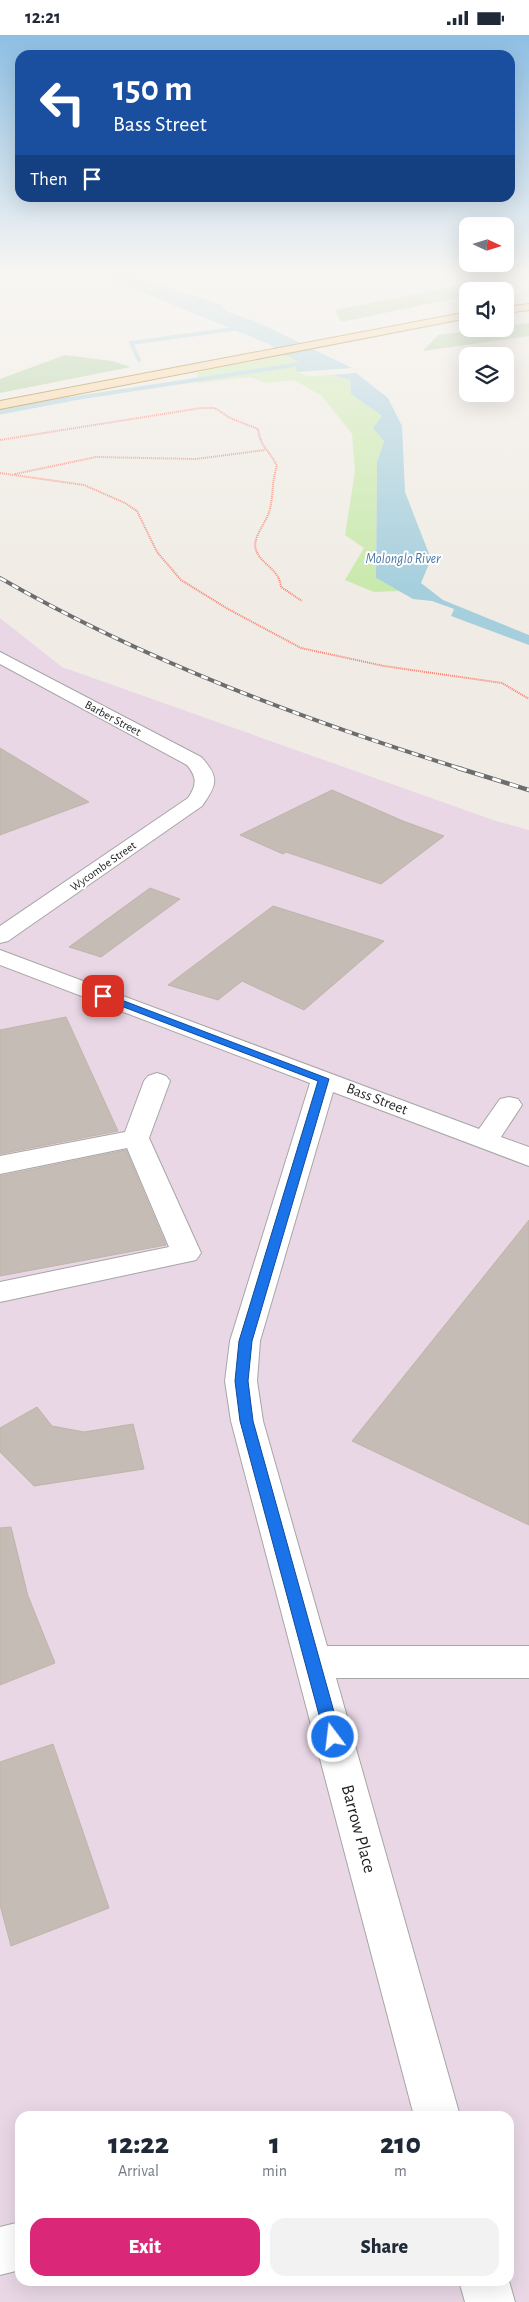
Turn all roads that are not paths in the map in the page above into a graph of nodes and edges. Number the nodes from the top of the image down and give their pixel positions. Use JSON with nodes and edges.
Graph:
{"nodes":[{"id":1,"x":151,"y":377,"type":"edge"},
{"id":2,"x":0,"y":405,"type":"edge"},
{"id":3,"x":0,"y":657,"type":"edge"},
{"id":4,"x":202,"y":792,"type":"joint"},
{"id":5,"x":0,"y":936,"type":"edge"},
{"id":6,"x":0,"y":957,"type":"edge"},
{"id":7,"x":324,"y":1079,"type":"junction"},
{"id":8,"x":157,"y":1081,"type":"dead end"},
{"id":9,"x":510,"y":1105,"type":"dead end"},
{"id":10,"x":136,"y":1138,"type":"junction"},
{"id":11,"x":485,"y":1140,"type":"junction"},
{"id":12,"x":529,"y":1157,"type":"edge"},
{"id":13,"x":0,"y":1165,"type":"edge"},
{"id":14,"x":0,"y":1292,"type":"edge"},
{"id":15,"x":312,"y":1661,"type":"junction"},
{"id":16,"x":529,"y":1662,"type":"edge"},
{"id":17,"x":436,"y":2111,"type":"edge"},
{"id":18,"x":15,"y":2247,"type":"edge"},
{"id":19,"x":0,"y":2251,"type":"edge"},
{"id":20,"x":485,"y":2286,"type":"edge"},
{"id":21,"x":490,"y":2302,"type":"edge"}],
"edges":[{"from":1,"to":2,"type":"main road"},
{"from":3,"to":4,"type":"street","name":"Barber Street"},
{"from":4,"to":5,"type":"street","name":"Wycombe Street"},
{"from":6,"to":7,"type":"street","name":"Bass Street"},
{"from":7,"to":11,"type":"street","name":"Bass Street"},
{"from":7,"to":15,"type":"street","name":"Barrow Place"},
{"from":8,"to":10,"type":"street"},
{"from":9,"to":11,"type":"street"},
{"from":10,"to":13,"type":"street"},
{"from":10,"to":14,"type":"street"},
{"from":11,"to":12,"type":"street","name":"Bass Street"},
{"from":15,"to":16,"type":"street"},
{"from":15,"to":17,"type":"street","name":"Barrow Place"},
{"from":18,"to":19,"type":"street"},
{"from":20,"to":21,"type":"street"}]}
